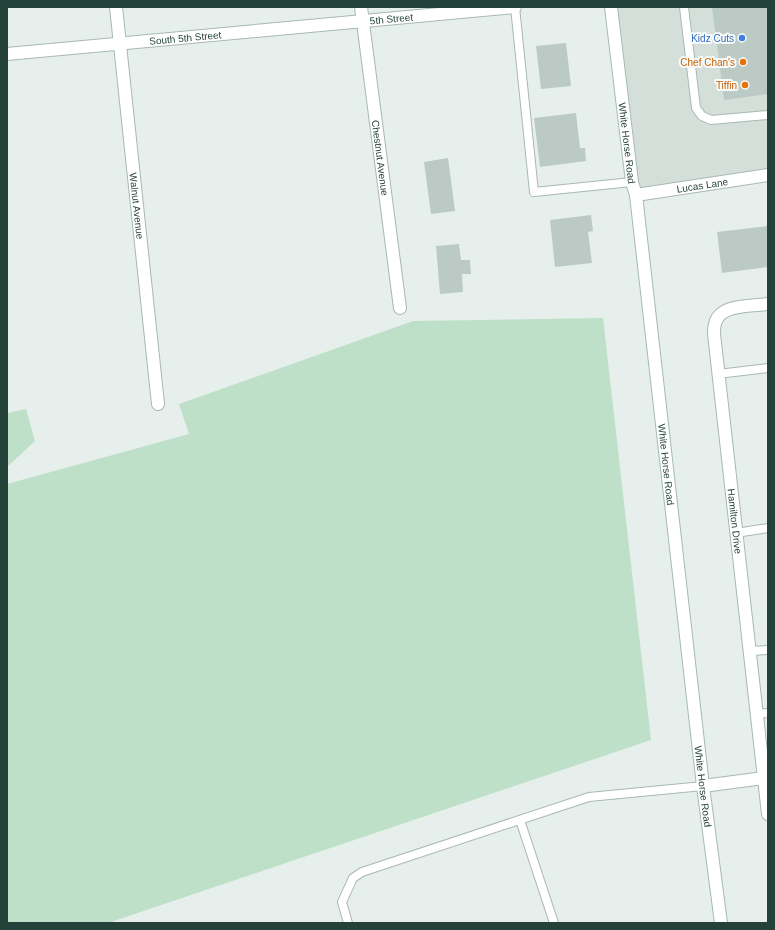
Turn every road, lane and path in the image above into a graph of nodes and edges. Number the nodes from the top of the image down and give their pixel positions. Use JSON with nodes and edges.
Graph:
{"nodes":[{"id":1,"x":116,"y":7,"type":"edge"},
{"id":2,"x":362,"y":7,"type":"edge"},
{"id":3,"x":515,"y":7,"type":"edge"},
{"id":4,"x":611,"y":7,"type":"edge"},
{"id":5,"x":684,"y":7,"type":"edge"},
{"id":6,"x":363,"y":22,"type":"junction"},
{"id":7,"x":121,"y":44,"type":"junction"},
{"id":8,"x":7,"y":54,"type":"edge"},
{"id":9,"x":768,"y":115,"type":"edge"},
{"id":10,"x":768,"y":175,"type":"edge"},
{"id":11,"x":632,"y":182,"type":"junction"},
{"id":12,"x":636,"y":195,"type":"junction"},
{"id":13,"x":768,"y":304,"type":"edge"},
{"id":14,"x":400,"y":308,"type":"dead end"},
{"id":15,"x":768,"y":368,"type":"edge"},
{"id":16,"x":718,"y":374,"type":"junction"},
{"id":17,"x":158,"y":404,"type":"dead end"},
{"id":18,"x":768,"y":528,"type":"edge"},
{"id":19,"x":736,"y":533,"type":"junction"},
{"id":20,"x":768,"y":650,"type":"edge"},
{"id":21,"x":750,"y":651,"type":"junction"},
{"id":22,"x":762,"y":714,"type":"edge"},
{"id":23,"x":766,"y":778,"type":"edge"},
{"id":24,"x":703,"y":786,"type":"junction"},
{"id":25,"x":768,"y":814,"type":"edge"},
{"id":26,"x":520,"y":820,"type":"junction"},
{"id":27,"x":348,"y":923,"type":"edge"},
{"id":28,"x":554,"y":923,"type":"edge"},
{"id":29,"x":721,"y":923,"type":"edge"}],
"edges":[{"from":1,"to":7,"type":"street","name":"Walnut Avenue"},
{"from":2,"to":6,"type":"street","name":"Chestnut Avenue"},
{"from":3,"to":6,"type":"street","name":"5th Street"},
{"from":3,"to":11,"type":"lane"},
{"from":4,"to":11,"type":"street","name":"White Horse Road"},
{"from":5,"to":9,"type":"lane"},
{"from":6,"to":7,"type":"street","name":"South 5th Street"},
{"from":6,"to":14,"type":"street","name":"Chestnut Avenue"},
{"from":7,"to":8,"type":"street","name":"South 5th Street"},
{"from":7,"to":17,"type":"street","name":"Walnut Avenue"},
{"from":10,"to":12,"type":"street","name":"Lucas Lane"},
{"from":11,"to":12,"type":"street","name":"White Horse Road"},
{"from":12,"to":24,"type":"street","name":"White Horse Road"},
{"from":13,"to":16,"type":"street","name":"Hamilton Drive"},
{"from":15,"to":16,"type":"lane"},
{"from":16,"to":19,"type":"street","name":"Hamilton Drive"},
{"from":18,"to":19,"type":"lane"},
{"from":19,"to":21,"type":"street","name":"Hamilton Drive"},
{"from":20,"to":21,"type":"lane"},
{"from":21,"to":22,"type":"street","name":"Hamilton Drive"},
{"from":22,"to":23,"type":"street","name":"Hamilton Drive"},
{"from":23,"to":24,"type":"street"},
{"from":23,"to":25,"type":"street","name":"Hamilton Drive"},
{"from":24,"to":26,"type":"lane"},
{"from":24,"to":29,"type":"street","name":"White Horse Road"},
{"from":26,"to":27,"type":"lane"},
{"from":26,"to":28,"type":"lane"}]}
